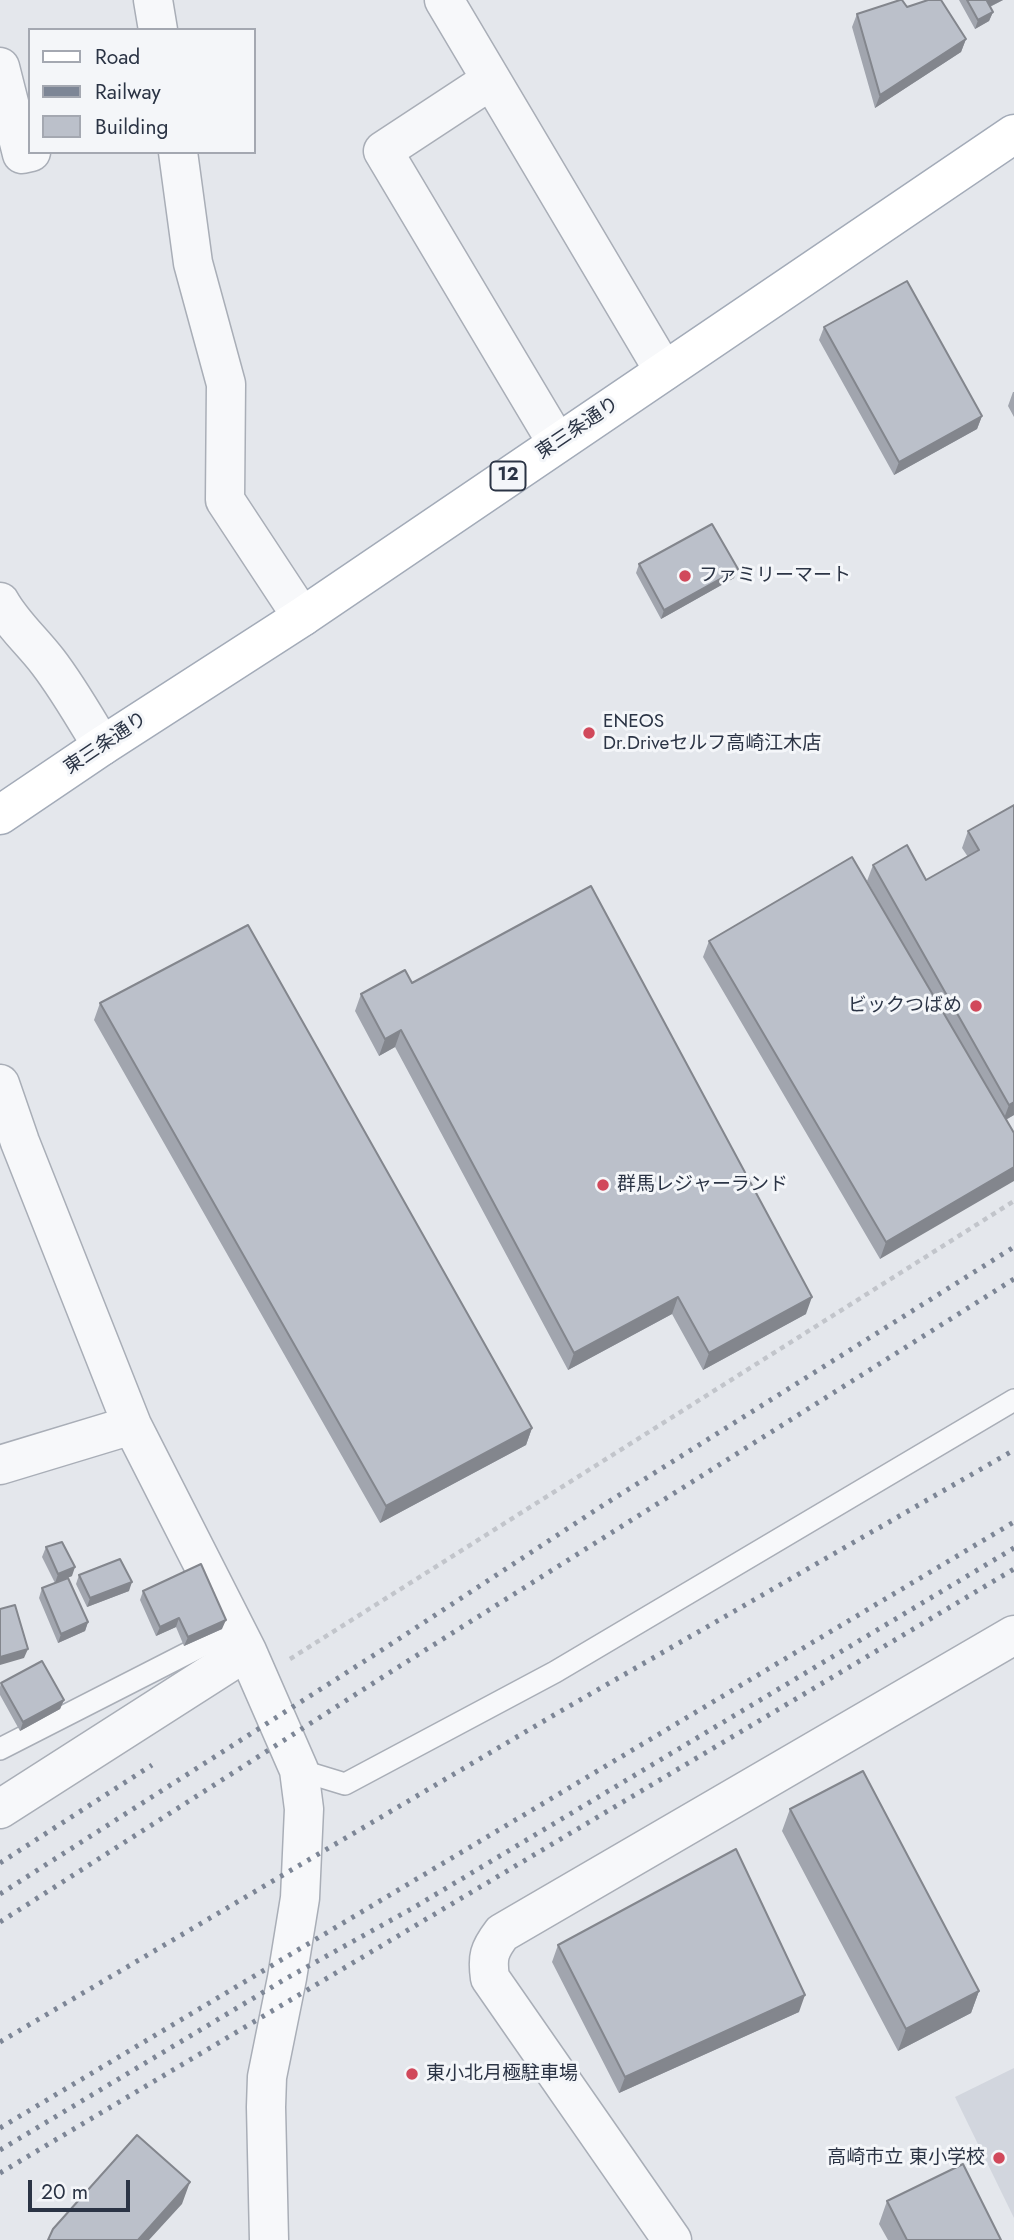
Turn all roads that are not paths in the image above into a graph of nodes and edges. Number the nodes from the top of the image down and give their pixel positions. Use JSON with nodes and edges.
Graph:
{"nodes":[{"id":1,"x":153,"y":0,"type":"edge"},
{"id":2,"x":444,"y":0,"type":"edge"},
{"id":3,"x":158,"y":28,"type":"edge"},
{"id":4,"x":0,"y":67,"type":"edge"},
{"id":5,"x":491,"y":80,"type":"junction"},
{"id":6,"x":1014,"y":134,"type":"edge"},
{"id":7,"x":28,"y":153,"type":"edge"},
{"id":8,"x":178,"y":154,"type":"edge"},
{"id":9,"x":664,"y":371,"type":"junction"},
{"id":10,"x":557,"y":443,"type":"junction"},
{"id":11,"x":0,"y":602,"type":"edge"},
{"id":12,"x":302,"y":617,"type":"junction"},
{"id":13,"x":102,"y":746,"type":"junction"},
{"id":14,"x":0,"y":815,"type":"edge"},
{"id":15,"x":0,"y":1084,"type":"edge"},
{"id":16,"x":1014,"y":1401,"type":"edge"},
{"id":17,"x":132,"y":1425,"type":"junction"},
{"id":18,"x":0,"y":1465,"type":"edge"},
{"id":19,"x":1014,"y":1635,"type":"edge"},
{"id":20,"x":247,"y":1653,"type":"junction"},
{"id":21,"x":0,"y":1749,"type":"edge"},
{"id":22,"x":299,"y":1770,"type":"junction"},
{"id":23,"x":0,"y":1809,"type":"edge"},
{"id":24,"x":269,"y":2240,"type":"edge"},
{"id":25,"x":672,"y":2240,"type":"edge"}],
"edges":[{"from":1,"to":3,"type":"street"},
{"from":2,"to":5,"type":"street"},
{"from":4,"to":7,"type":"street"},
{"from":5,"to":9,"type":"street"},
{"from":5,"to":10,"type":"street"},
{"from":6,"to":9,"type":"main road","name":"東三条通り","number":"12"},
{"from":8,"to":12,"type":"street"},
{"from":9,"to":10,"type":"main road","name":"東三条通り","number":"12"},
{"from":10,"to":12,"type":"main road","name":"東三条通り","number":"12"},
{"from":11,"to":13,"type":"street"},
{"from":12,"to":13,"type":"main road","name":"東三条通り","number":"12"},
{"from":13,"to":14,"type":"main road","name":"東三条通り","number":"12"},
{"from":15,"to":17,"type":"street"},
{"from":16,"to":22,"type":"lane"},
{"from":17,"to":18,"type":"street"},
{"from":17,"to":20,"type":"street"},
{"from":19,"to":25,"type":"street"},
{"from":20,"to":21,"type":"lane"},
{"from":20,"to":22,"type":"street"},
{"from":20,"to":23,"type":"street"},
{"from":22,"to":24,"type":"street"}]}
